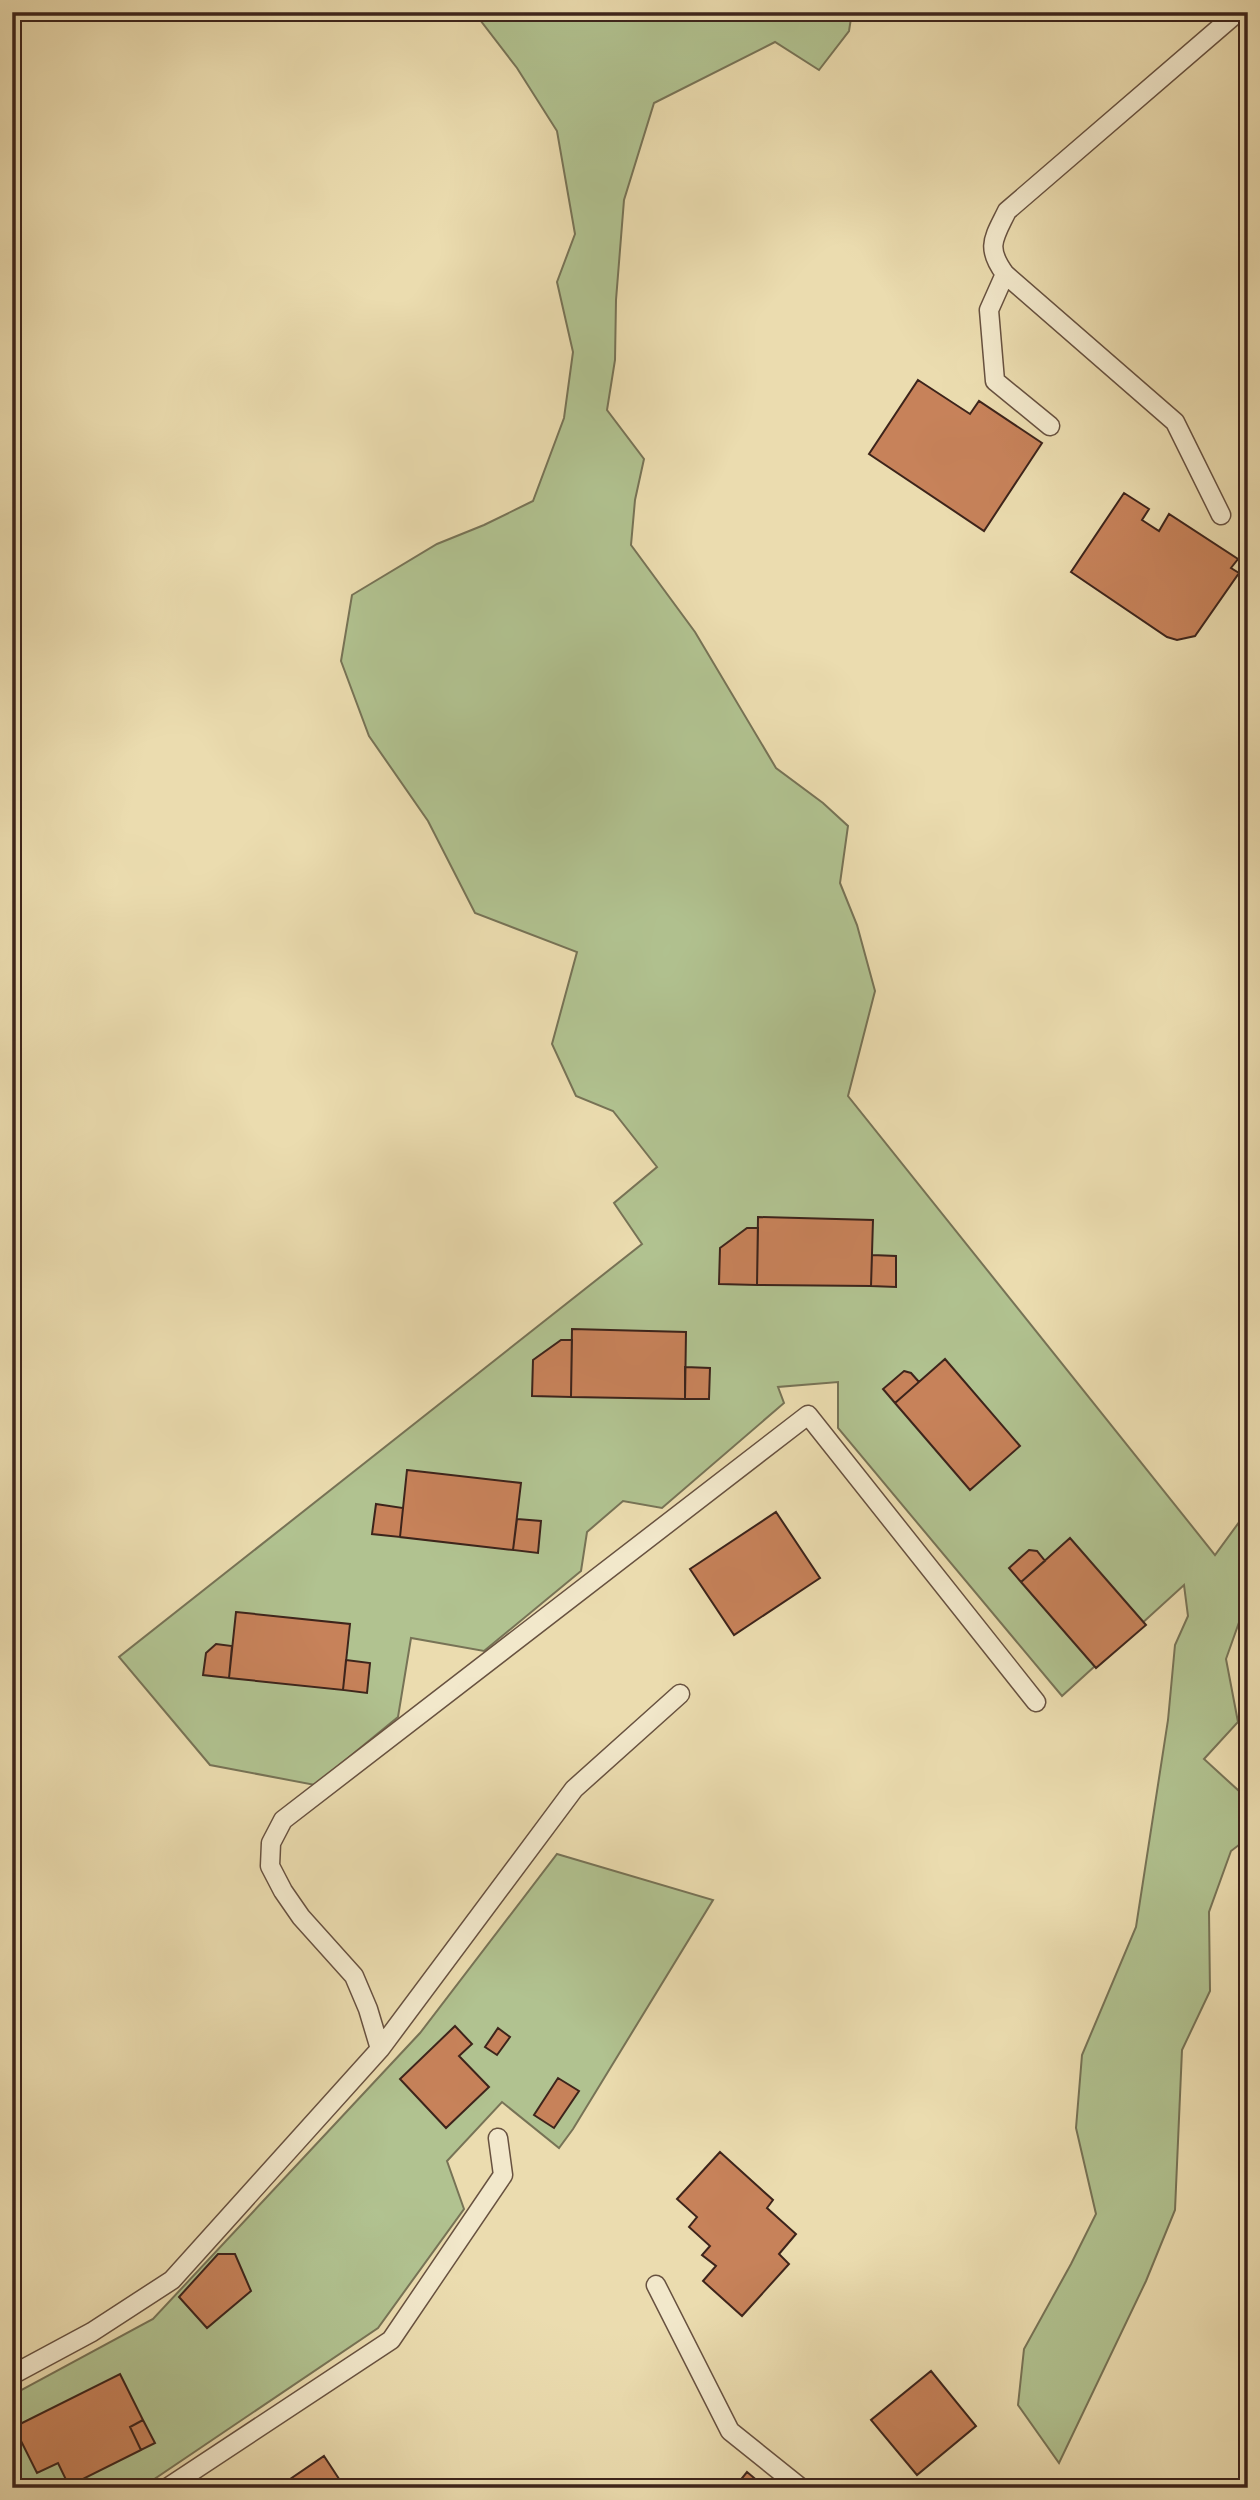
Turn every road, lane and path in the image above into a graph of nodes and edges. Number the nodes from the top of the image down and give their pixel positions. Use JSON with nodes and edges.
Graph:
{"nodes":[{"id":1,"x":1238,"y":12,"type":"edge"},
{"id":2,"x":1005,"y":274,"type":"junction"},
{"id":3,"x":1050,"y":426,"type":"dead end"},
{"id":4,"x":1221,"y":516,"type":"dead end"},
{"id":5,"x":680,"y":1695,"type":"dead end"},
{"id":6,"x":1036,"y":1702,"type":"dead end"},
{"id":7,"x":380,"y":2049,"type":"junction"},
{"id":8,"x":498,"y":2138,"type":"dead end"},
{"id":9,"x":656,"y":2285,"type":"dead end"},
{"id":10,"x":12,"y":2375,"type":"edge"},
{"id":11,"x":167,"y":2488,"type":"edge"},
{"id":12,"x":800,"y":2488,"type":"edge"}],
"edges":[{"from":1,"to":2,"type":"lane"},
{"from":2,"to":3,"type":"lane"},
{"from":2,"to":4,"type":"lane"},
{"from":5,"to":7,"type":"lane"},
{"from":6,"to":7,"type":"lane"},
{"from":7,"to":10,"type":"lane"},
{"from":8,"to":11,"type":"lane"},
{"from":9,"to":12,"type":"lane"}]}
